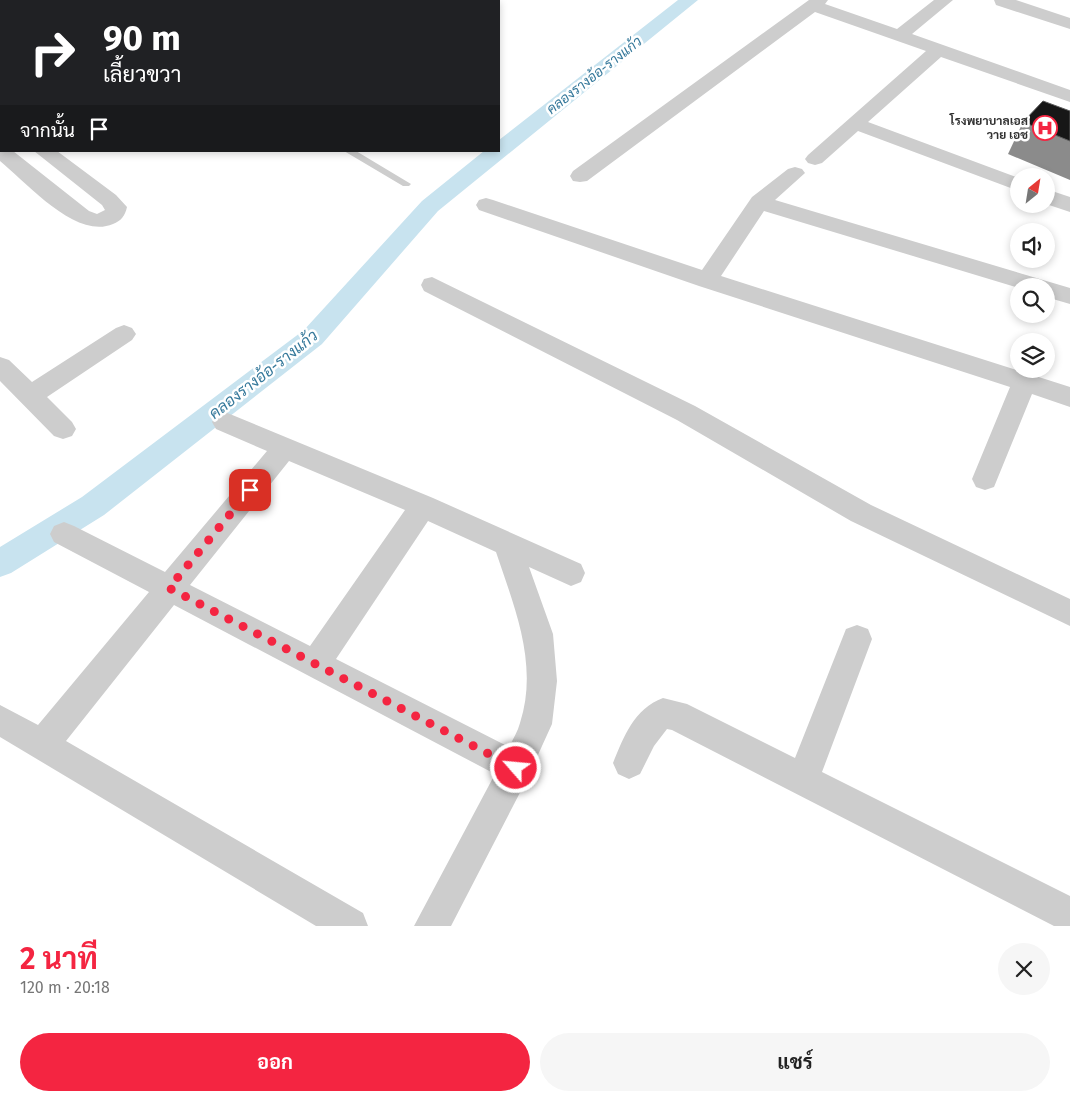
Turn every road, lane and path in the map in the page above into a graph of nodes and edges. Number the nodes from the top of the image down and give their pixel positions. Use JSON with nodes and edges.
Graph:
{"nodes":[{"id":1,"x":945,"y":0,"type":"edge"},
{"id":2,"x":1002,"y":1,"type":"edge"},
{"id":3,"x":817,"y":3,"type":"edge"},
{"id":4,"x":1070,"y":24,"type":"edge"},
{"id":5,"x":899,"y":36,"type":"junction"},
{"id":6,"x":938,"y":50,"type":"junction"},
{"id":7,"x":1070,"y":96,"type":"edge"},
{"id":8,"x":854,"y":123,"type":"junction"},
{"id":9,"x":1,"y":152,"type":"edge"},
{"id":10,"x":45,"y":152,"type":"edge"},
{"id":11,"x":352,"y":152,"type":"edge"},
{"id":12,"x":815,"y":158,"type":"dead end"},
{"id":13,"x":796,"y":173,"type":"dead end"},
{"id":14,"x":580,"y":176,"type":"dead end"},
{"id":15,"x":1010,"y":183,"type":"edge"},
{"id":16,"x":406,"y":184,"type":"dead end"},
{"id":17,"x":1055,"y":199,"type":"edge"},
{"id":18,"x":759,"y":202,"type":"junction"},
{"id":19,"x":486,"y":205,"type":"dead end"},
{"id":20,"x":1070,"y":205,"type":"edge"},
{"id":21,"x":1011,"y":278,"type":"edge"},
{"id":22,"x":708,"y":280,"type":"junction"},
{"id":23,"x":432,"y":285,"type":"dead end"},
{"id":24,"x":1055,"y":292,"type":"edge"},
{"id":25,"x":1070,"y":296,"type":"edge"},
{"id":26,"x":124,"y":334,"type":"dead end"},
{"id":27,"x":0,"y":366,"type":"edge"},
{"id":28,"x":1024,"y":382,"type":"junction"},
{"id":29,"x":30,"y":396,"type":"junction"},
{"id":30,"x":1070,"y":396,"type":"edge"},
{"id":31,"x":225,"y":422,"type":"dead end"},
{"id":32,"x":63,"y":428,"type":"dead end"},
{"id":33,"x":285,"y":447,"type":"junction"},
{"id":34,"x":986,"y":479,"type":"dead end"},
{"id":35,"x":423,"y":506,"type":"junction"},
{"id":36,"x":64,"y":534,"type":"dead end"},
{"id":37,"x":507,"y":544,"type":"junction"},
{"id":38,"x":571,"y":573,"type":"dead end"},
{"id":39,"x":169,"y":588,"type":"junction"},
{"id":40,"x":1070,"y":613,"type":"edge"},
{"id":41,"x":857,"y":639,"type":"dead end"},
{"id":42,"x":315,"y":665,"type":"junction"},
{"id":43,"x":0,"y":720,"type":"edge"},
{"id":44,"x":43,"y":744,"type":"junction"},
{"id":45,"x":629,"y":763,"type":"dead end"},
{"id":46,"x":516,"y":768,"type":"junction"},
{"id":47,"x":803,"y":779,"type":"junction"},
{"id":48,"x":1070,"y":915,"type":"edge"},
{"id":49,"x":350,"y":926,"type":"edge"},
{"id":50,"x":432,"y":926,"type":"edge"}],
"edges":[{"from":1,"to":5,"type":"street"},
{"from":2,"to":4,"type":"street"},
{"from":3,"to":5,"type":"street"},
{"from":3,"to":14,"type":"street"},
{"from":5,"to":6,"type":"street"},
{"from":6,"to":7,"type":"street"},
{"from":6,"to":8,"type":"street"},
{"from":8,"to":12,"type":"street"},
{"from":8,"to":15,"type":"street"},
{"from":9,"to":10,"type":"street"},
{"from":11,"to":16,"type":"lane"},
{"from":13,"to":18,"type":"street"},
{"from":17,"to":20,"type":"street"},
{"from":18,"to":21,"type":"street"},
{"from":18,"to":22,"type":"street"},
{"from":19,"to":22,"type":"street"},
{"from":22,"to":28,"type":"street"},
{"from":23,"to":40,"type":"street"},
{"from":24,"to":25,"type":"street"},
{"from":26,"to":29,"type":"street"},
{"from":27,"to":29,"type":"street"},
{"from":28,"to":30,"type":"street"},
{"from":28,"to":34,"type":"street"},
{"from":29,"to":32,"type":"street"},
{"from":31,"to":33,"type":"street"},
{"from":33,"to":35,"type":"street"},
{"from":33,"to":39,"type":"street"},
{"from":35,"to":37,"type":"street"},
{"from":35,"to":42,"type":"street"},
{"from":36,"to":39,"type":"street"},
{"from":37,"to":38,"type":"street"},
{"from":37,"to":46,"type":"street"},
{"from":39,"to":42,"type":"street"},
{"from":39,"to":44,"type":"street"},
{"from":41,"to":47,"type":"street"},
{"from":42,"to":46,"type":"street"},
{"from":43,"to":44,"type":"street"},
{"from":44,"to":49,"type":"street"},
{"from":45,"to":47,"type":"street"},
{"from":46,"to":50,"type":"street"},
{"from":47,"to":48,"type":"street"}]}
